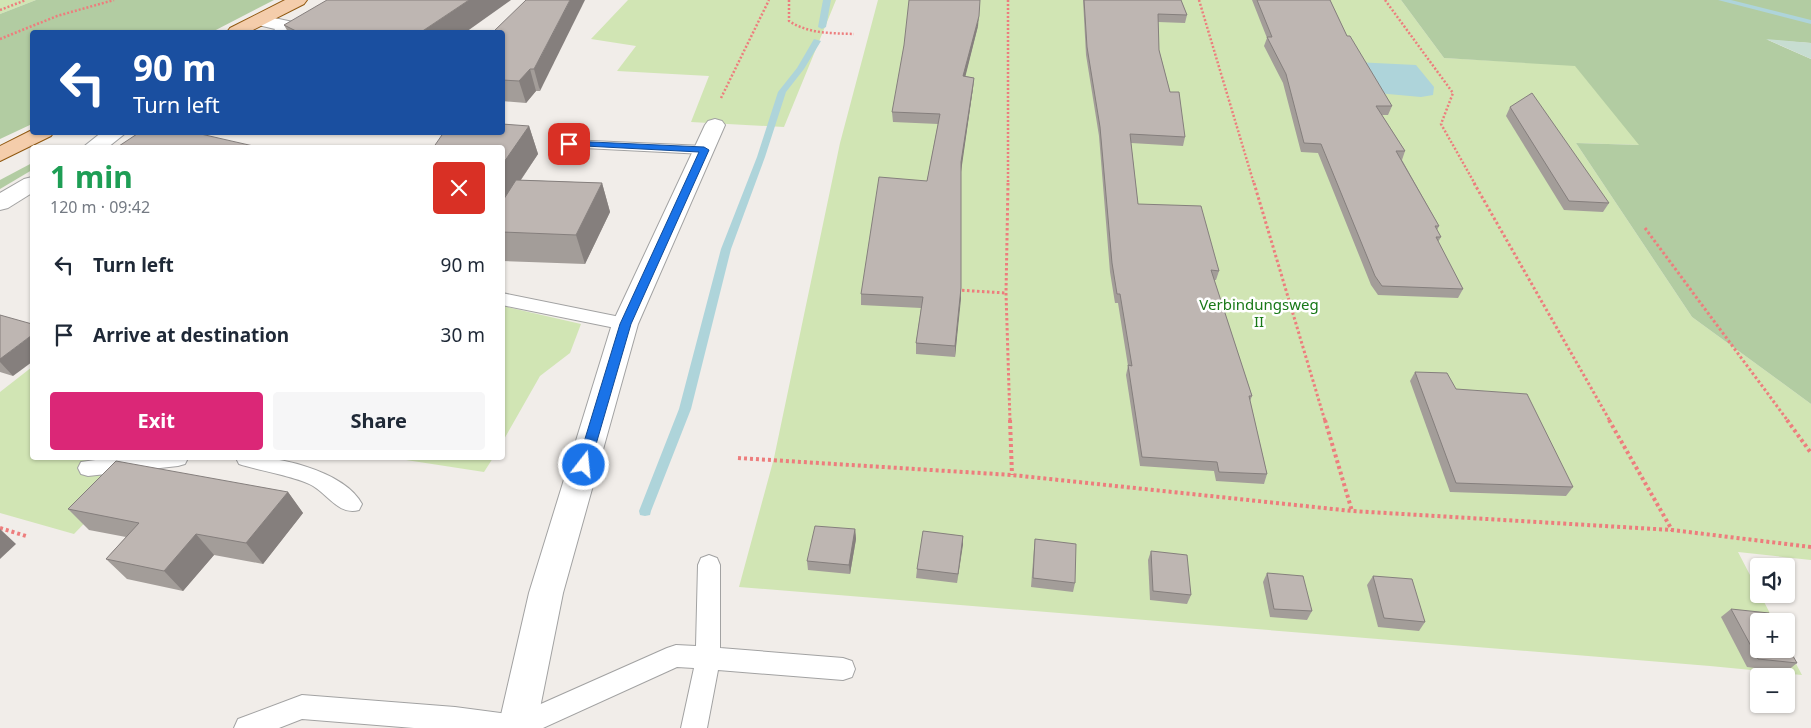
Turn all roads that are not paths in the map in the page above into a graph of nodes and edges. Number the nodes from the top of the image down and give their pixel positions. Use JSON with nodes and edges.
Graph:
{"nodes":[{"id":1,"x":298,"y":0,"type":"edge"},
{"id":2,"x":260,"y":20,"type":"junction"},
{"id":3,"x":240,"y":30,"type":"edge"},
{"id":4,"x":284,"y":30,"type":"edge"},
{"id":5,"x":715,"y":126,"type":"road end"},
{"id":6,"x":38,"y":135,"type":"edge"},
{"id":7,"x":112,"y":135,"type":"edge"},
{"id":8,"x":569,"y":144,"type":"dead end"},
{"id":9,"x":97,"y":145,"type":"edge"},
{"id":10,"x":704,"y":150,"type":"junction"},
{"id":11,"x":0,"y":155,"type":"edge"},
{"id":12,"x":30,"y":185,"type":"edge"},
{"id":13,"x":0,"y":203,"type":"edge"},
{"id":14,"x":505,"y":300,"type":"edge"},
{"id":15,"x":625,"y":324,"type":"junction"},
{"id":16,"x":160,"y":460,"type":"edge"},
{"id":17,"x":253,"y":460,"type":"edge"},
{"id":18,"x":88,"y":468,"type":"dead end"},
{"id":19,"x":351,"y":504,"type":"dead end"},
{"id":20,"x":710,"y":565,"type":"dead end"},
{"id":21,"x":708,"y":658,"type":"junction"},
{"id":22,"x":843,"y":669,"type":"dead end"},
{"id":23,"x":247,"y":728,"type":"edge"},
{"id":24,"x":517,"y":728,"type":"edge"},
{"id":25,"x":694,"y":728,"type":"edge"}],
"edges":[{"from":1,"to":2,"type":"main road"},
{"from":2,"to":3,"type":"main road"},
{"from":2,"to":4,"type":"street"},
{"from":5,"to":10,"type":"street"},
{"from":6,"to":11,"type":"main road"},
{"from":7,"to":9,"type":"street"},
{"from":8,"to":10,"type":"lane"},
{"from":10,"to":15,"type":"street"},
{"from":12,"to":13,"type":"street"},
{"from":14,"to":15,"type":"lane"},
{"from":15,"to":24,"type":"street"},
{"from":16,"to":18,"type":"lane"},
{"from":17,"to":19,"type":"lane"},
{"from":20,"to":21,"type":"lane"},
{"from":21,"to":22,"type":"lane"},
{"from":21,"to":24,"type":"lane"},
{"from":21,"to":25,"type":"lane"},
{"from":23,"to":24,"type":"lane"}]}
